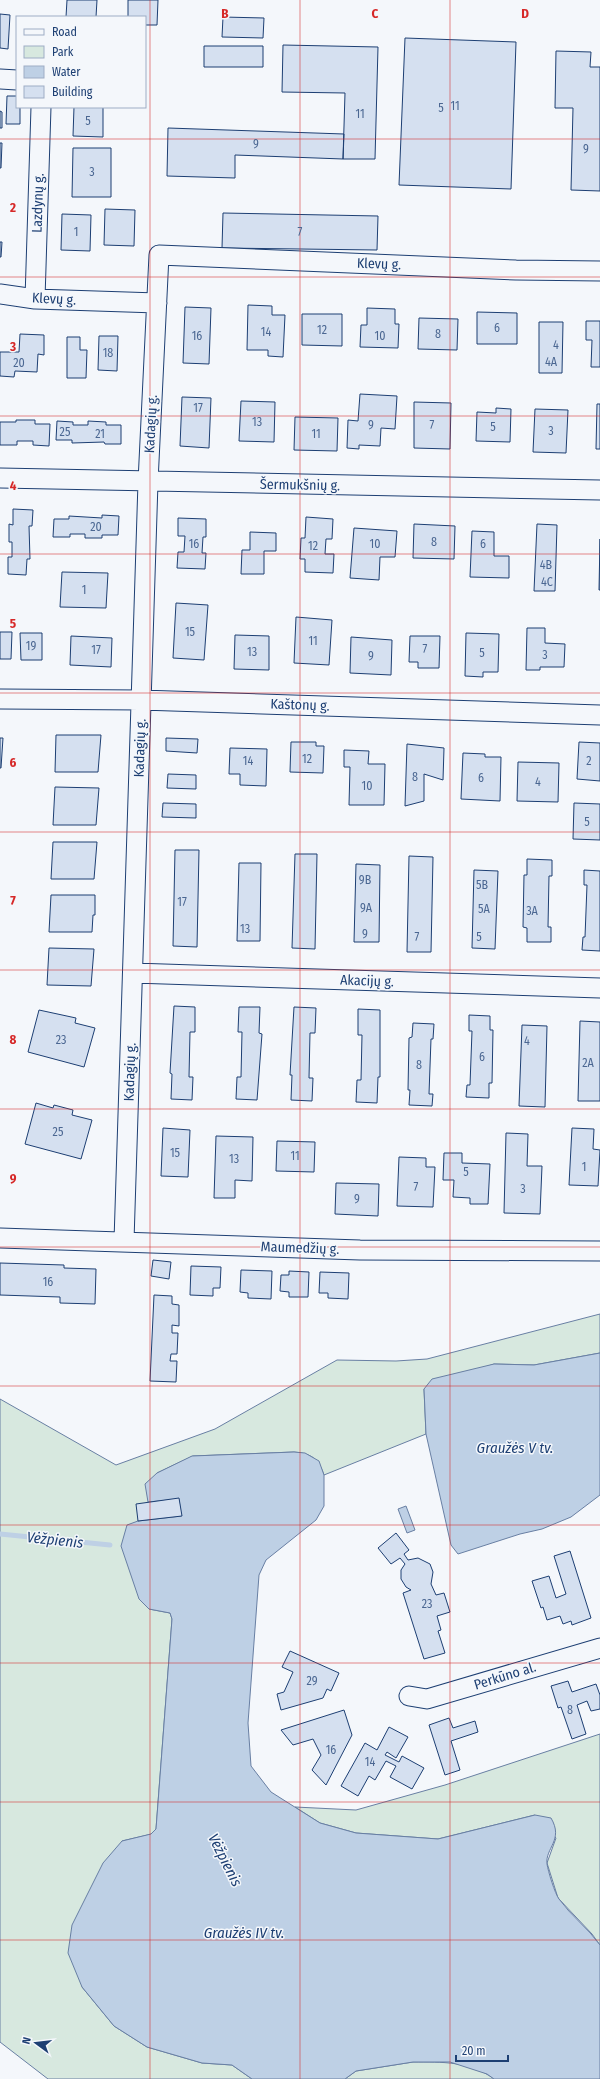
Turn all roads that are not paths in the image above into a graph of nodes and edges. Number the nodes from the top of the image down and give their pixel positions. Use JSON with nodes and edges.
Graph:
{"nodes":[{"id":1,"x":0,"y":79,"type":"edge"},
{"id":2,"x":16,"y":80,"type":"edge"},
{"id":3,"x":41,"y":108,"type":"edge"},
{"id":4,"x":158,"y":255,"type":"joint"},
{"id":5,"x":600,"y":271,"type":"edge"},
{"id":6,"x":0,"y":294,"type":"edge"},
{"id":7,"x":35,"y":299,"type":"junction"},
{"id":8,"x":157,"y":302,"type":"junction"},
{"id":9,"x":0,"y":478,"type":"edge"},
{"id":10,"x":148,"y":482,"type":"junction"},
{"id":11,"x":600,"y":490,"type":"edge"},
{"id":12,"x":0,"y":699,"type":"edge"},
{"id":13,"x":141,"y":700,"type":"junction"},
{"id":14,"x":600,"y":715,"type":"edge"},
{"id":15,"x":133,"y":973,"type":"junction"},
{"id":16,"x":600,"y":988,"type":"edge"},
{"id":17,"x":0,"y":1238,"type":"edge"},
{"id":18,"x":124,"y":1241,"type":"junction"},
{"id":19,"x":600,"y":1251,"type":"edge"},
{"id":20,"x":600,"y":1648,"type":"edge"},
{"id":21,"x":409,"y":1696,"type":"dead end"}],
"edges":[{"from":1,"to":2,"type":"street"},
{"from":3,"to":7,"type":"street","name":"Lazdynų g."},
{"from":4,"to":5,"type":"street","name":"Klevų g."},
{"from":4,"to":8,"type":"street","name":"Kadagių g."},
{"from":6,"to":7,"type":"street","name":"Klevų g."},
{"from":7,"to":8,"type":"street","name":"Klevų g."},
{"from":8,"to":10,"type":"street","name":"Kadagių g."},
{"from":9,"to":10,"type":"street","name":"Šermukšnių g."},
{"from":10,"to":11,"type":"street","name":"Šermukšnių g."},
{"from":10,"to":13,"type":"street","name":"Kadagių g."},
{"from":12,"to":13,"type":"street","name":"Kaštonų g."},
{"from":13,"to":14,"type":"street","name":"Kaštonų g."},
{"from":13,"to":15,"type":"street","name":"Kadagių g."},
{"from":15,"to":16,"type":"street","name":"Akacijų g."},
{"from":15,"to":18,"type":"street","name":"Kadagių g."},
{"from":17,"to":18,"type":"street","name":"Maumedžių g."},
{"from":18,"to":19,"type":"street","name":"Maumedžių g."},
{"from":20,"to":21,"type":"street","name":"Perkūno al."}]}
